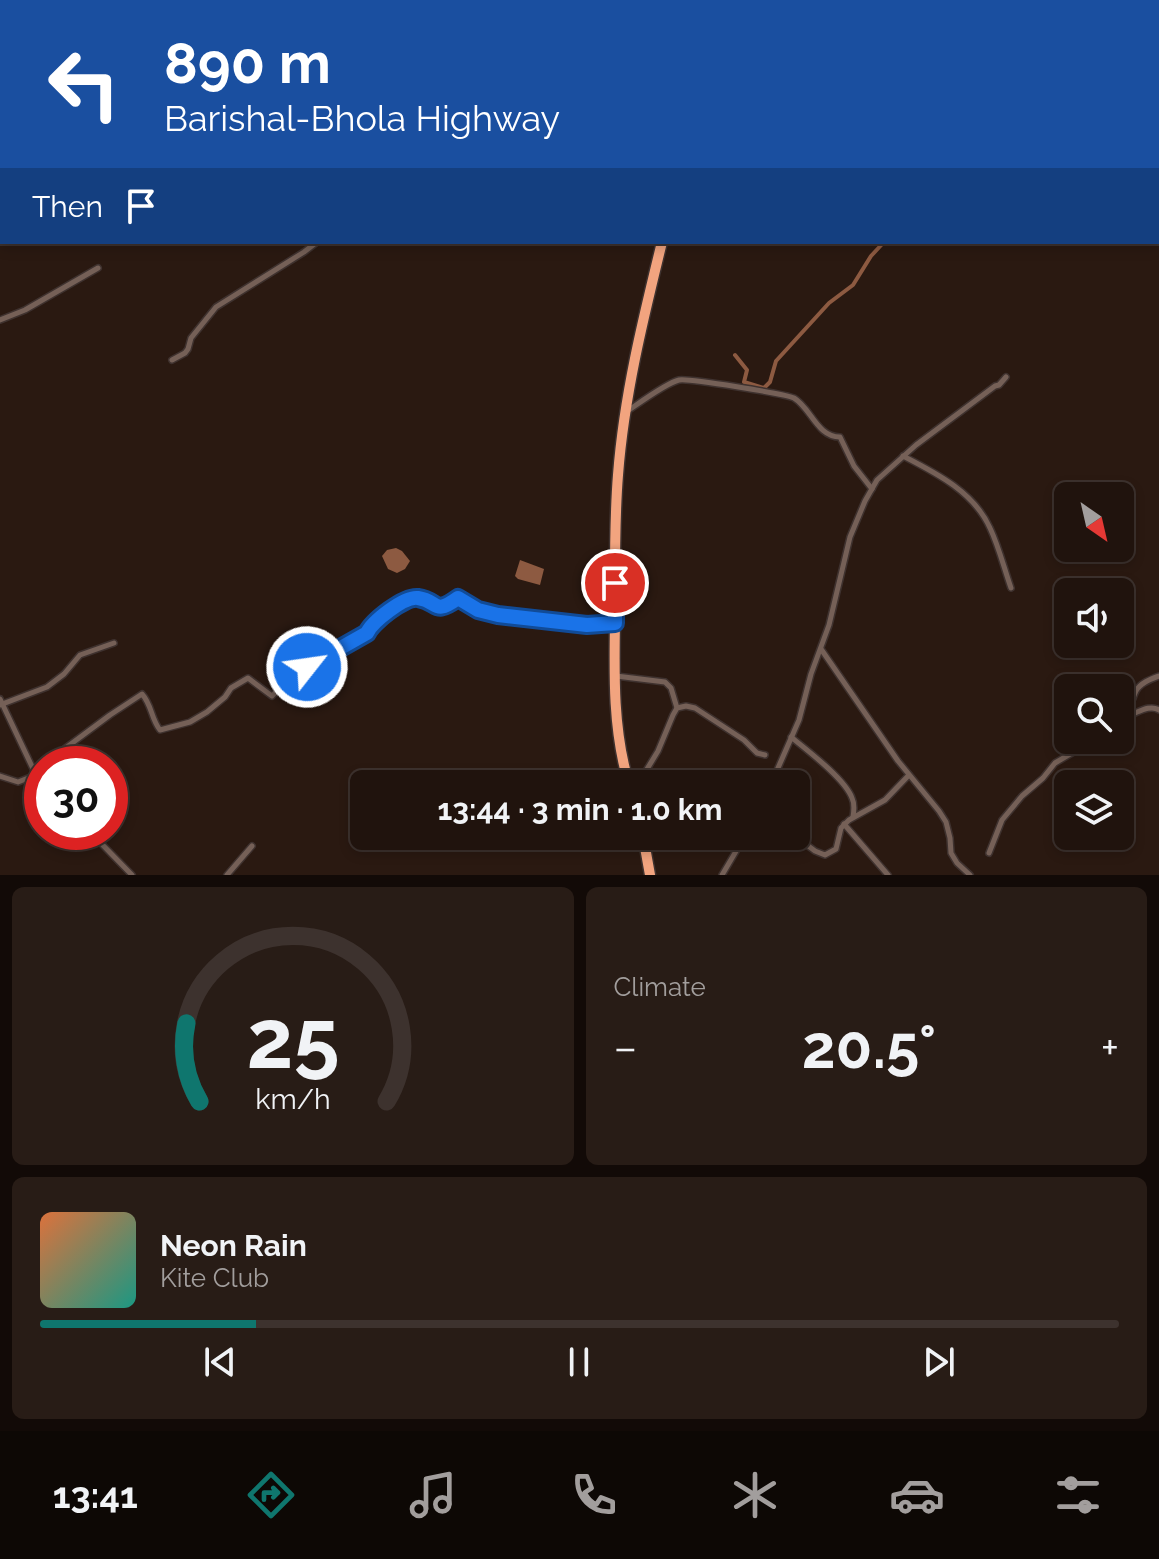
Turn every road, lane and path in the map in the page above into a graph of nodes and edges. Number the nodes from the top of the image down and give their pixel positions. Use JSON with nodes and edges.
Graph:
{"nodes":[{"id":1,"x":314,"y":244,"type":"edge"},
{"id":2,"x":661,"y":244,"type":"edge"},
{"id":3,"x":98,"y":268,"type":"dead end"},
{"id":4,"x":0,"y":320,"type":"edge"},
{"id":5,"x":172,"y":360,"type":"dead end"},
{"id":6,"x":1006,"y":377,"type":"dead end"},
{"id":7,"x":625,"y":413,"type":"junction"},
{"id":8,"x":903,"y":456,"type":"junction"},
{"id":9,"x":872,"y":489,"type":"junction"},
{"id":10,"x":1011,"y":588,"type":"dead end"},
{"id":11,"x":615,"y":623,"type":"junction"},
{"id":12,"x":114,"y":643,"type":"dead end"},
{"id":13,"x":821,"y":648,"type":"junction"},
{"id":14,"x":615,"y":676,"type":"junction"},
{"id":15,"x":1159,"y":676,"type":"edge"},
{"id":16,"x":1134,"y":699,"type":"edge"},
{"id":17,"x":1,"y":703,"type":"edge"},
{"id":18,"x":677,"y":708,"type":"junction"},
{"id":19,"x":1159,"y":710,"type":"edge"},
{"id":20,"x":1134,"y":712,"type":"edge"},
{"id":21,"x":791,"y":737,"type":"junction"},
{"id":22,"x":69,"y":746,"type":"edge"},
{"id":23,"x":24,"y":750,"type":"edge"},
{"id":24,"x":1070,"y":754,"type":"edge"},
{"id":25,"x":765,"y":755,"type":"dead end"},
{"id":26,"x":625,"y":770,"type":"edge"},
{"id":27,"x":646,"y":770,"type":"edge"},
{"id":28,"x":777,"y":770,"type":"edge"},
{"id":29,"x":909,"y":775,"type":"junction"},
{"id":30,"x":0,"y":776,"type":"edge"},
{"id":31,"x":24,"y":780,"type":"edge"},
{"id":32,"x":853,"y":817,"type":"junction"},
{"id":33,"x":844,"y":824,"type":"junction"},
{"id":34,"x":252,"y":846,"type":"dead end"},
{"id":35,"x":810,"y":847,"type":"edge"},
{"id":36,"x":108,"y":850,"type":"edge"},
{"id":37,"x":646,"y":850,"type":"edge"},
{"id":38,"x":737,"y":850,"type":"edge"},
{"id":39,"x":989,"y":853,"type":"dead end"},
{"id":40,"x":132,"y":875,"type":"edge"},
{"id":41,"x":227,"y":875,"type":"edge"},
{"id":42,"x":650,"y":875,"type":"edge"},
{"id":43,"x":722,"y":875,"type":"edge"},
{"id":44,"x":888,"y":875,"type":"edge"},
{"id":45,"x":970,"y":875,"type":"edge"}],
"edges":[{"from":1,"to":5,"type":"street"},
{"from":2,"to":7,"type":"highway"},
{"from":3,"to":4,"type":"street"},
{"from":6,"to":8,"type":"street"},
{"from":7,"to":9,"type":"street"},
{"from":7,"to":11,"type":"highway"},
{"from":8,"to":9,"type":"street"},
{"from":8,"to":10,"type":"street"},
{"from":9,"to":13,"type":"street"},
{"from":11,"to":14,"type":"highway"},
{"from":11,"to":22,"type":"street"},
{"from":12,"to":17,"type":"street"},
{"from":13,"to":21,"type":"street"},
{"from":13,"to":29,"type":"street"},
{"from":14,"to":18,"type":"street"},
{"from":14,"to":26,"type":"highway"},
{"from":15,"to":16,"type":"street"},
{"from":17,"to":23,"type":"street"},
{"from":18,"to":25,"type":"street"},
{"from":18,"to":27,"type":"street"},
{"from":19,"to":20,"type":"street"},
{"from":21,"to":28,"type":"street"},
{"from":21,"to":32,"type":"street"},
{"from":24,"to":39,"type":"street"},
{"from":29,"to":32,"type":"street"},
{"from":29,"to":45,"type":"street"},
{"from":30,"to":31,"type":"street"},
{"from":32,"to":33,"type":"street"},
{"from":33,"to":35,"type":"street"},
{"from":33,"to":44,"type":"street"},
{"from":34,"to":41,"type":"street"},
{"from":36,"to":40,"type":"street"},
{"from":37,"to":42,"type":"highway"},
{"from":38,"to":43,"type":"street"}]}
